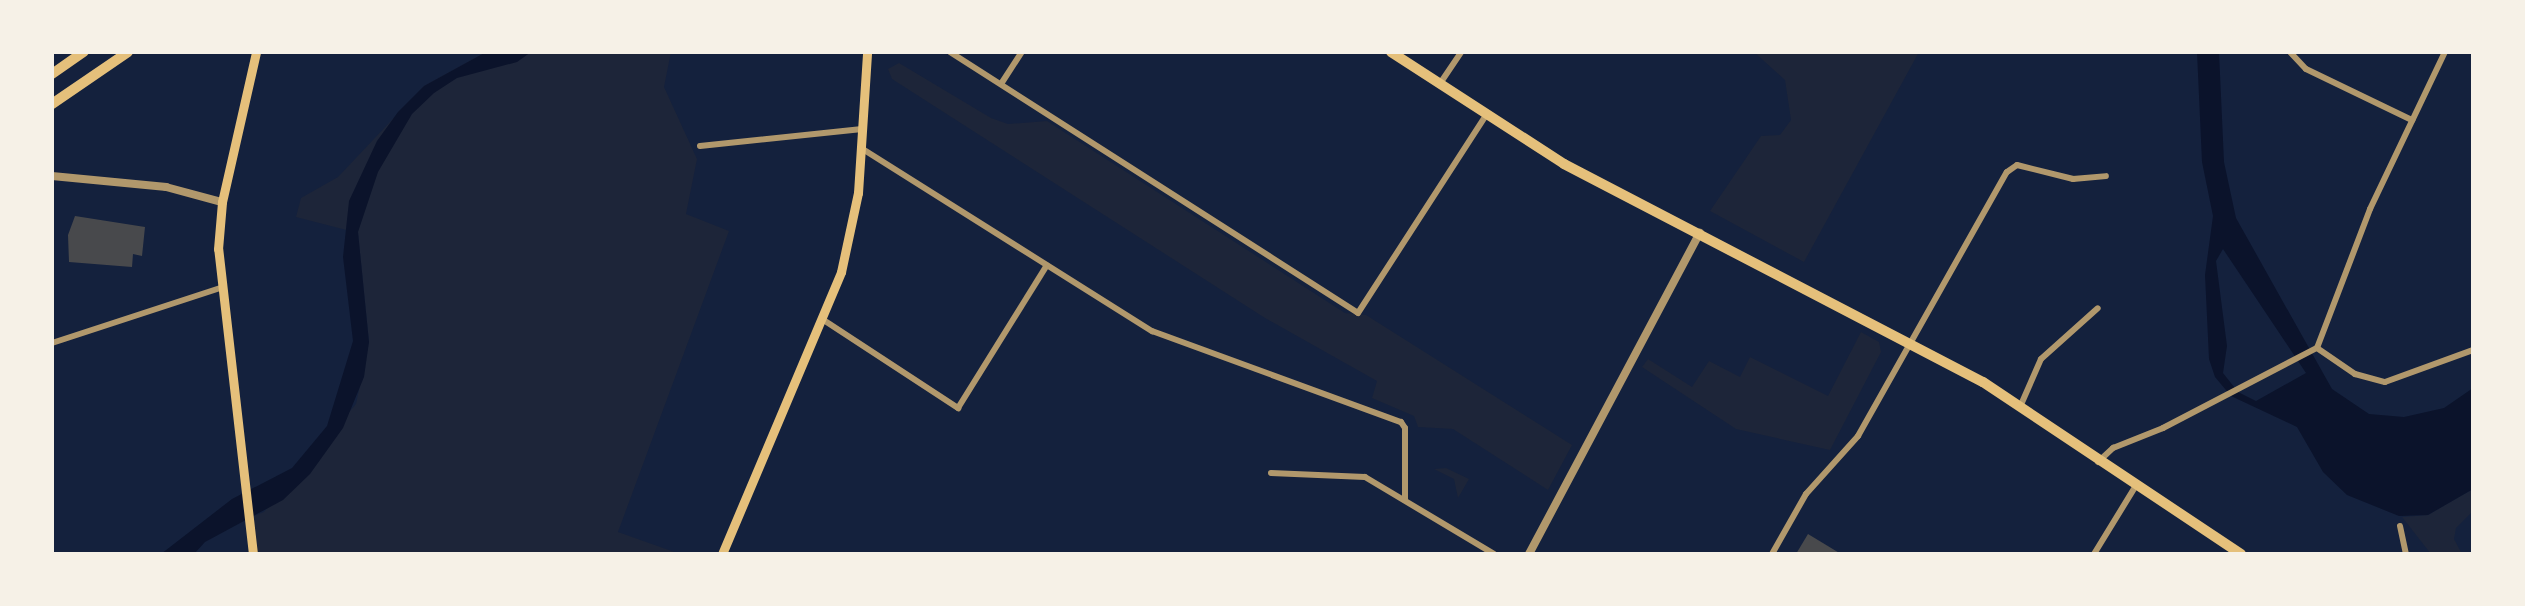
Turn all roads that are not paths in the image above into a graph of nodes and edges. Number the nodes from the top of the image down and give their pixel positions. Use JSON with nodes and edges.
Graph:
{"nodes":[{"id":1,"x":84,"y":52,"type":"edge"},
{"id":2,"x":128,"y":52,"type":"edge"},
{"id":3,"x":256,"y":52,"type":"edge"},
{"id":4,"x":867,"y":52,"type":"edge"},
{"id":5,"x":950,"y":52,"type":"edge"},
{"id":6,"x":1022,"y":52,"type":"edge"},
{"id":7,"x":1391,"y":52,"type":"edge"},
{"id":8,"x":1461,"y":52,"type":"edge"},
{"id":9,"x":2290,"y":52,"type":"edge"},
{"id":10,"x":2445,"y":52,"type":"edge"},
{"id":11,"x":52,"y":74,"type":"edge"},
{"id":12,"x":1001,"y":84,"type":"junction"},
{"id":13,"x":1439,"y":85,"type":"junction"},
{"id":14,"x":52,"y":104,"type":"edge"},
{"id":15,"x":1485,"y":117,"type":"junction"},
{"id":16,"x":2412,"y":120,"type":"junction"},
{"id":17,"x":862,"y":129,"type":"junction"},
{"id":18,"x":700,"y":146,"type":"dead end"},
{"id":19,"x":861,"y":148,"type":"junction"},
{"id":20,"x":52,"y":176,"type":"edge"},
{"id":21,"x":2106,"y":176,"type":"dead end"},
{"id":22,"x":222,"y":202,"type":"junction"},
{"id":23,"x":1700,"y":233,"type":"junction"},
{"id":24,"x":1047,"y":265,"type":"junction"},
{"id":25,"x":220,"y":288,"type":"junction"},
{"id":26,"x":2098,"y":308,"type":"dead end"},
{"id":27,"x":822,"y":319,"type":"junction"},
{"id":28,"x":1908,"y":342,"type":"junction"},
{"id":29,"x":52,"y":343,"type":"edge"},
{"id":30,"x":2315,"y":349,"type":"junction"},
{"id":31,"x":2473,"y":350,"type":"edge"},
{"id":32,"x":2020,"y":407,"type":"junction"},
{"id":33,"x":2098,"y":462,"type":"junction"},
{"id":34,"x":1271,"y":473,"type":"dead end"},
{"id":35,"x":2135,"y":487,"type":"junction"},
{"id":36,"x":1405,"y":500,"type":"junction"},
{"id":37,"x":2400,"y":526,"type":"dead end"},
{"id":38,"x":253,"y":554,"type":"edge"},
{"id":39,"x":722,"y":554,"type":"edge"},
{"id":40,"x":1494,"y":554,"type":"edge"},
{"id":41,"x":1529,"y":554,"type":"edge"},
{"id":42,"x":1772,"y":554,"type":"edge"},
{"id":43,"x":2094,"y":554,"type":"edge"},
{"id":44,"x":2241,"y":554,"type":"edge"},
{"id":45,"x":2406,"y":554,"type":"edge"}],
"edges":[{"from":1,"to":11,"type":"main road"},
{"from":2,"to":14,"type":"main road"},
{"from":3,"to":22,"type":"main road"},
{"from":4,"to":17,"type":"main road"},
{"from":5,"to":12,"type":"street"},
{"from":6,"to":12,"type":"street"},
{"from":7,"to":13,"type":"main road"},
{"from":8,"to":13,"type":"street"},
{"from":9,"to":16,"type":"street"},
{"from":10,"to":16,"type":"street"},
{"from":12,"to":15,"type":"street"},
{"from":13,"to":15,"type":"main road"},
{"from":15,"to":23,"type":"main road"},
{"from":16,"to":30,"type":"street"},
{"from":17,"to":18,"type":"street"},
{"from":17,"to":19,"type":"main road"},
{"from":19,"to":24,"type":"street"},
{"from":19,"to":27,"type":"main road"},
{"from":20,"to":22,"type":"street"},
{"from":21,"to":28,"type":"street"},
{"from":22,"to":25,"type":"main road"},
{"from":23,"to":28,"type":"main road"},
{"from":23,"to":41,"type":"street"},
{"from":24,"to":27,"type":"street"},
{"from":24,"to":36,"type":"street"},
{"from":25,"to":29,"type":"street"},
{"from":25,"to":38,"type":"main road"},
{"from":26,"to":32,"type":"street"},
{"from":27,"to":39,"type":"main road"},
{"from":28,"to":32,"type":"main road"},
{"from":28,"to":42,"type":"street"},
{"from":30,"to":31,"type":"street"},
{"from":30,"to":33,"type":"street"},
{"from":32,"to":33,"type":"main road"},
{"from":33,"to":35,"type":"main road"},
{"from":34,"to":36,"type":"street"},
{"from":35,"to":43,"type":"street"},
{"from":35,"to":44,"type":"main road"},
{"from":36,"to":40,"type":"street"},
{"from":37,"to":45,"type":"street"}]}
